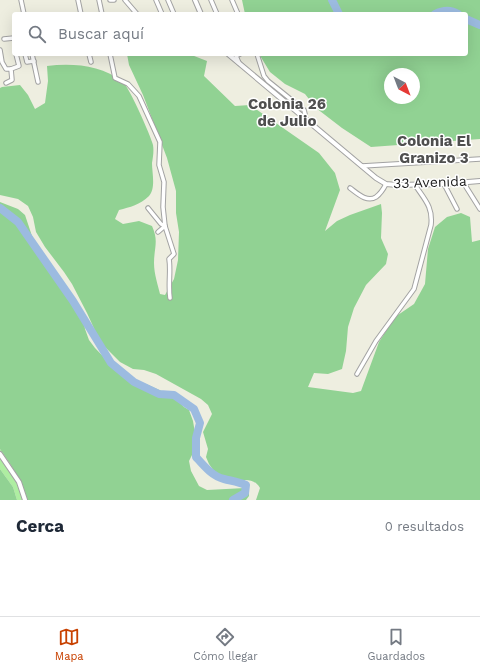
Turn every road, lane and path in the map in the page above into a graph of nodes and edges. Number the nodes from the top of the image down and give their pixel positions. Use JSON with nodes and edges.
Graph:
{"nodes":[{"id":1,"x":21,"y":0,"type":"edge"},
{"id":2,"x":78,"y":0,"type":"edge"},
{"id":3,"x":99,"y":0,"type":"edge"},
{"id":4,"x":110,"y":0,"type":"edge"},
{"id":5,"x":114,"y":0,"type":"edge"},
{"id":6,"x":125,"y":0,"type":"edge"},
{"id":7,"x":156,"y":0,"type":"edge"},
{"id":8,"x":168,"y":0,"type":"edge"},
{"id":9,"x":195,"y":0,"type":"edge"},
{"id":10,"x":211,"y":0,"type":"edge"},
{"id":11,"x":232,"y":0,"type":"edge"},
{"id":12,"x":24,"y":12,"type":"edge"},
{"id":13,"x":81,"y":12,"type":"edge"},
{"id":14,"x":102,"y":12,"type":"edge"},
{"id":15,"x":135,"y":12,"type":"edge"},
{"id":16,"x":161,"y":12,"type":"edge"},
{"id":17,"x":173,"y":12,"type":"edge"},
{"id":18,"x":200,"y":12,"type":"edge"},
{"id":19,"x":216,"y":12,"type":"edge"},
{"id":20,"x":237,"y":12,"type":"edge"},
{"id":21,"x":4,"y":39,"type":"dead end"},
{"id":22,"x":12,"y":39,"type":"edge"},
{"id":23,"x":0,"y":50,"type":"edge"},
{"id":24,"x":16,"y":56,"type":"edge"},
{"id":25,"x":26,"y":56,"type":"edge"},
{"id":26,"x":33,"y":56,"type":"edge"},
{"id":27,"x":90,"y":56,"type":"edge"},
{"id":28,"x":110,"y":56,"type":"edge"},
{"id":29,"x":230,"y":56,"type":"edge"},
{"id":30,"x":237,"y":56,"type":"edge"},
{"id":31,"x":258,"y":56,"type":"edge"},
{"id":32,"x":34,"y":61,"type":"junction"},
{"id":33,"x":91,"y":62,"type":"dead end"},
{"id":34,"x":238,"y":63,"type":"junction"},
{"id":35,"x":11,"y":69,"type":"junction"},
{"id":36,"x":38,"y":82,"type":"dead end"},
{"id":37,"x":6,"y":83,"type":"dead end"},
{"id":38,"x":304,"y":119,"type":"junction"},
{"id":39,"x":480,"y":158,"type":"edge"},
{"id":40,"x":362,"y":166,"type":"junction"},
{"id":41,"x":480,"y":180,"type":"edge"},
{"id":42,"x":463,"y":182,"type":"junction"},
{"id":43,"x":386,"y":184,"type":"junction"},
{"id":44,"x":444,"y":184,"type":"junction"},
{"id":45,"x":415,"y":185,"type":"junction"},
{"id":46,"x":350,"y":188,"type":"dead end"},
{"id":47,"x":148,"y":208,"type":"dead end"},
{"id":48,"x":457,"y":209,"type":"dead end"},
{"id":49,"x":480,"y":209,"type":"edge"},
{"id":50,"x":165,"y":226,"type":"junction"},
{"id":51,"x":158,"y":232,"type":"dead end"},
{"id":52,"x":169,"y":261,"type":"junction"},
{"id":53,"x":164,"y":262,"type":"dead end"},
{"id":54,"x":170,"y":298,"type":"dead end"},
{"id":55,"x":357,"y":374,"type":"dead end"},
{"id":56,"x":0,"y":454,"type":"edge"},
{"id":57,"x":24,"y":500,"type":"edge"}],
"edges":[{"from":1,"to":12,"type":"street"},
{"from":2,"to":13,"type":"street"},
{"from":3,"to":14,"type":"street"},
{"from":4,"to":5,"type":"street"},
{"from":6,"to":15,"type":"street"},
{"from":7,"to":16,"type":"street"},
{"from":8,"to":17,"type":"street"},
{"from":9,"to":18,"type":"street"},
{"from":10,"to":19,"type":"street"},
{"from":11,"to":20,"type":"street"},
{"from":21,"to":22,"type":"street"},
{"from":23,"to":35,"type":"street"},
{"from":24,"to":35,"type":"street"},
{"from":25,"to":32,"type":"street"},
{"from":26,"to":32,"type":"street"},
{"from":27,"to":33,"type":"street"},
{"from":28,"to":50,"type":"street"},
{"from":29,"to":34,"type":"street","name":"33 Avenida"},
{"from":30,"to":34,"type":"street"},
{"from":31,"to":38,"type":"street"},
{"from":32,"to":36,"type":"street"},
{"from":34,"to":38,"type":"street","name":"33 Avenida"},
{"from":35,"to":37,"type":"street"},
{"from":38,"to":40,"type":"street","name":"33 Avenida"},
{"from":39,"to":40,"type":"street","name":"33 Avenida"},
{"from":40,"to":43,"type":"street","name":"33 Avenida"},
{"from":41,"to":42,"type":"street","name":"33 Avenida"},
{"from":42,"to":44,"type":"street","name":"33 Avenida"},
{"from":42,"to":49,"type":"street"},
{"from":43,"to":45,"type":"street","name":"33 Avenida"},
{"from":43,"to":46,"type":"street"},
{"from":44,"to":45,"type":"street","name":"33 Avenida"},
{"from":44,"to":48,"type":"street"},
{"from":45,"to":55,"type":"street"},
{"from":47,"to":50,"type":"street"},
{"from":50,"to":51,"type":"street"},
{"from":50,"to":52,"type":"street"},
{"from":52,"to":53,"type":"street"},
{"from":52,"to":54,"type":"street"},
{"from":56,"to":57,"type":"street"}]}
